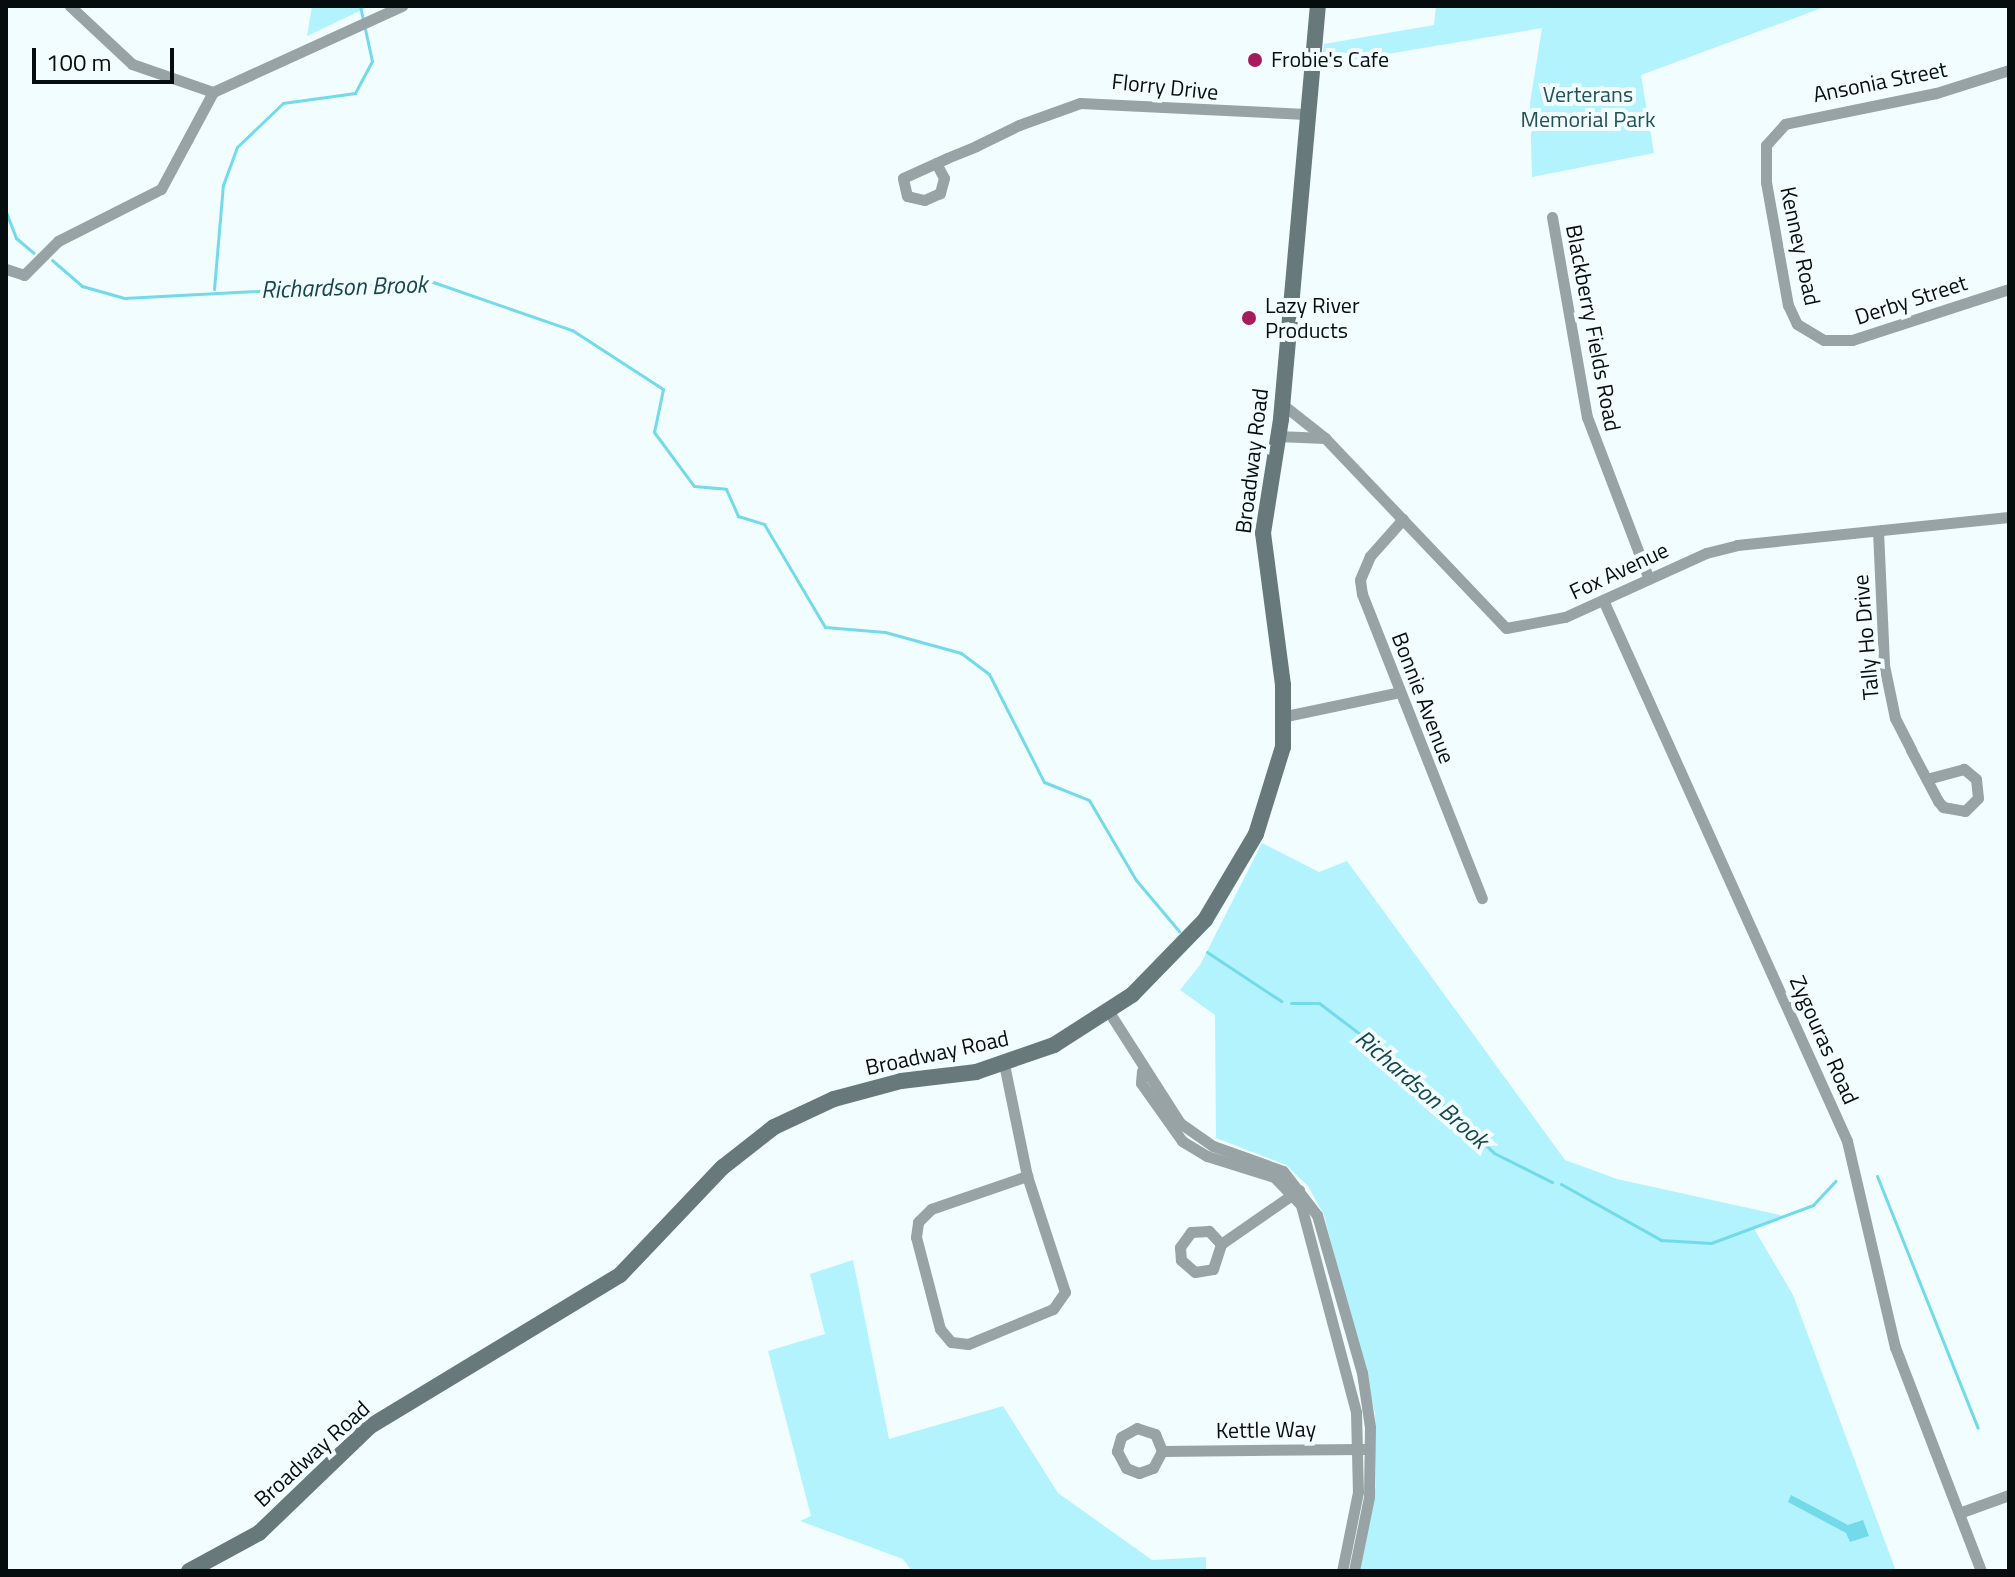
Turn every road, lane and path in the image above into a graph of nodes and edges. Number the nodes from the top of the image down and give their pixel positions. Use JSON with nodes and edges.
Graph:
{"nodes":[{"id":1,"x":71,"y":6,"type":"edge"},
{"id":2,"x":402,"y":6,"type":"edge"},
{"id":3,"x":1318,"y":6,"type":"edge"},
{"id":4,"x":2009,"y":70,"type":"edge"},
{"id":5,"x":213,"y":92,"type":"junction"},
{"id":6,"x":1306,"y":114,"type":"junction"},
{"id":7,"x":1766,"y":145,"type":"joint"},
{"id":8,"x":936,"y":163,"type":"dead end"},
{"id":9,"x":1552,"y":217,"type":"dead end"},
{"id":10,"x":6,"y":269,"type":"edge"},
{"id":11,"x":2009,"y":289,"type":"edge"},
{"id":12,"x":1824,"y":340,"type":"joint"},
{"id":13,"x":1282,"y":404,"type":"junction"},
{"id":14,"x":1277,"y":436,"type":"junction"},
{"id":15,"x":1325,"y":438,"type":"junction"},
{"id":16,"x":2009,"y":517,"type":"edge"},
{"id":17,"x":1403,"y":519,"type":"junction"},
{"id":18,"x":1878,"y":531,"type":"junction"},
{"id":19,"x":1649,"y":579,"type":"junction"},
{"id":20,"x":1603,"y":600,"type":"junction"},
{"id":21,"x":1400,"y":692,"type":"junction"},
{"id":22,"x":1286,"y":716,"type":"junction"},
{"id":23,"x":1927,"y":779,"type":"junction"},
{"id":24,"x":1482,"y":898,"type":"dead end"},
{"id":25,"x":1109,"y":1012,"type":"junction"},
{"id":26,"x":1004,"y":1064,"type":"junction"},
{"id":27,"x":1027,"y":1176,"type":"junction"},
{"id":28,"x":1298,"y":1192,"type":"junction"},
{"id":29,"x":1221,"y":1244,"type":"dead end"},
{"id":30,"x":1365,"y":1449,"type":"junction"},
{"id":31,"x":1162,"y":1451,"type":"junction"},
{"id":32,"x":2009,"y":1495,"type":"edge"},
{"id":33,"x":1959,"y":1513,"type":"junction"},
{"id":34,"x":189,"y":1571,"type":"edge"},
{"id":35,"x":1342,"y":1571,"type":"edge"},
{"id":36,"x":1354,"y":1571,"type":"edge"},
{"id":37,"x":1981,"y":1571,"type":"edge"}],
"edges":[{"from":1,"to":5,"type":"street"},
{"from":2,"to":5,"type":"street"},
{"from":3,"to":6,"type":"main road","name":"Broadway Road"},
{"from":4,"to":7,"type":"street","name":"Ansonia Street"},
{"from":5,"to":10,"type":"street"},
{"from":6,"to":8,"type":"street","name":"Florry Drive"},
{"from":6,"to":13,"type":"main road","name":"Broadway Road"},
{"from":7,"to":12,"type":"street","name":"Kenney Road"},
{"from":9,"to":19,"type":"street","name":"Blackberry Fields Road"},
{"from":11,"to":12,"type":"street","name":"Derby Street"},
{"from":13,"to":14,"type":"main road","name":"Broadway Road"},
{"from":13,"to":15,"type":"street","name":"Fox Avenue"},
{"from":14,"to":15,"type":"street"},
{"from":14,"to":22,"type":"main road","name":"Broadway Road"},
{"from":15,"to":17,"type":"street","name":"Fox Avenue"},
{"from":16,"to":18,"type":"street","name":"Fox Avenue"},
{"from":17,"to":20,"type":"street","name":"Fox Avenue"},
{"from":17,"to":21,"type":"street","name":"Bonnie Avenue"},
{"from":18,"to":19,"type":"street","name":"Fox Avenue"},
{"from":18,"to":23,"type":"street","name":"Tally Ho Drive"},
{"from":19,"to":20,"type":"street","name":"Fox Avenue"},
{"from":20,"to":33,"type":"street","name":"Zygouras Road"},
{"from":21,"to":22,"type":"street"},
{"from":21,"to":24,"type":"street","name":"Bonnie Avenue"},
{"from":22,"to":25,"type":"main road","name":"Broadway Road"},
{"from":23,"to":23,"type":"street","name":"Tally Ho Drive"},
{"from":25,"to":26,"type":"main road","name":"Broadway Road"},
{"from":25,"to":28,"type":"street"},
{"from":26,"to":27,"type":"street"},
{"from":26,"to":34,"type":"main road","name":"Broadway Road"},
{"from":27,"to":27,"type":"street"},
{"from":28,"to":29,"type":"street"},
{"from":28,"to":30,"type":"street"},
{"from":30,"to":31,"type":"street","name":"Kettle Way"},
{"from":30,"to":35,"type":"street"},
{"from":30,"to":36,"type":"street"},
{"from":31,"to":31,"type":"street"},
{"from":32,"to":33,"type":"street"},
{"from":33,"to":37,"type":"street","name":"Zygouras Road"}]}
